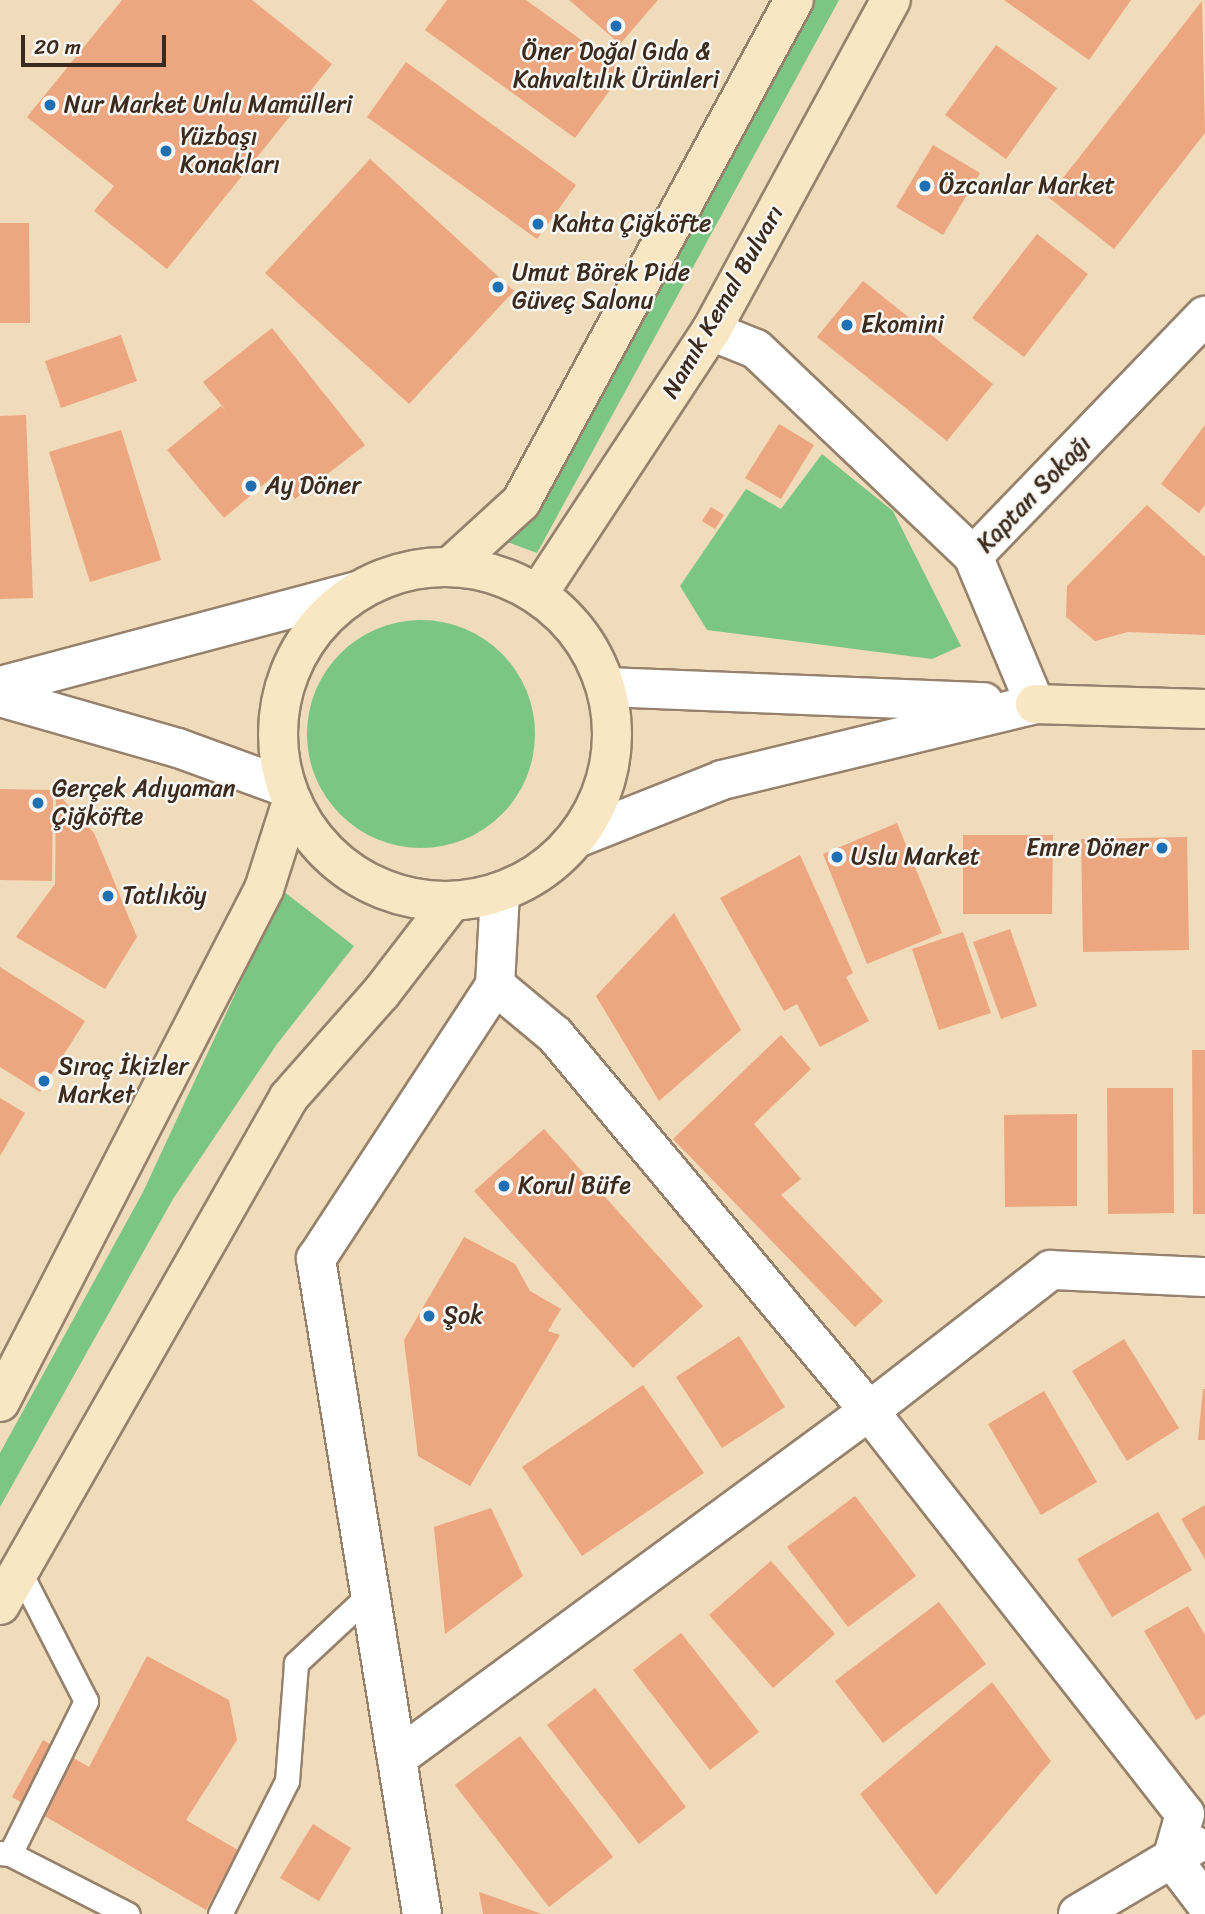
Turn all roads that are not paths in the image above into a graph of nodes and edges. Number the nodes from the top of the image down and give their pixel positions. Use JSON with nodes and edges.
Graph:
{"nodes":[{"id":1,"x":794,"y":0,"type":"edge"},
{"id":2,"x":891,"y":0,"type":"edge"},
{"id":3,"x":1205,"y":316,"type":"edge"},
{"id":4,"x":711,"y":331,"type":"junction"},
{"id":5,"x":972,"y":556,"type":"junction"},
{"id":6,"x":451,"y":566,"type":"junction"},
{"id":7,"x":357,"y":591,"type":"junction"},
{"id":8,"x":538,"y":594,"type":"junction"},
{"id":9,"x":0,"y":686,"type":"edge"},
{"id":10,"x":607,"y":687,"type":"junction"},
{"id":11,"x":0,"y":697,"type":"edge"},
{"id":12,"x":1035,"y":704,"type":"junction"},
{"id":13,"x":1205,"y":709,"type":"edge"},
{"id":14,"x":289,"y":794,"type":"junction"},
{"id":15,"x":579,"y":837,"type":"junction"},
{"id":16,"x":500,"y":894,"type":"junction"},
{"id":17,"x":451,"y":902,"type":"junction"},
{"id":18,"x":495,"y":985,"type":"junction"},
{"id":19,"x":1205,"y":1277,"type":"edge"},
{"id":20,"x":0,"y":1402,"type":"edge"},
{"id":21,"x":869,"y":1411,"type":"junction"},
{"id":22,"x":19,"y":1570,"type":"junction"},
{"id":23,"x":370,"y":1594,"type":"junction"},
{"id":24,"x":0,"y":1605,"type":"edge"},
{"id":25,"x":397,"y":1758,"type":"junction"},
{"id":26,"x":1205,"y":1839,"type":"edge"},
{"id":27,"x":5,"y":1853,"type":"edge"},
{"id":28,"x":1172,"y":1859,"type":"junction"},
{"id":29,"x":1205,"y":1902,"type":"edge"},
{"id":30,"x":128,"y":1914,"type":"edge"},
{"id":31,"x":220,"y":1914,"type":"edge"},
{"id":32,"x":422,"y":1914,"type":"edge"},
{"id":33,"x":1078,"y":1914,"type":"edge"}],
"edges":[{"from":1,"to":6,"type":"main road"},
{"from":2,"to":4,"type":"main road","name":"Namık Kemal Bulvarı"},
{"from":3,"to":5,"type":"street","name":"Kaptan Sokağı"},
{"from":4,"to":5,"type":"street"},
{"from":4,"to":8,"type":"main road","name":"Namık Kemal Bulvarı"},
{"from":5,"to":12,"type":"street","name":"Kaptan Sokağı"},
{"from":6,"to":7,"type":"main road"},
{"from":6,"to":8,"type":"main road"},
{"from":7,"to":9,"type":"street"},
{"from":7,"to":14,"type":"main road"},
{"from":8,"to":10,"type":"main road"},
{"from":10,"to":12,"type":"street"},
{"from":10,"to":15,"type":"main road"},
{"from":11,"to":14,"type":"street"},
{"from":12,"to":13,"type":"main road"},
{"from":12,"to":15,"type":"street"},
{"from":14,"to":17,"type":"main road"},
{"from":14,"to":20,"type":"main road"},
{"from":15,"to":16,"type":"main road"},
{"from":16,"to":17,"type":"main road"},
{"from":16,"to":18,"type":"street"},
{"from":17,"to":22,"type":"main road"},
{"from":18,"to":21,"type":"street"},
{"from":18,"to":23,"type":"street"},
{"from":19,"to":21,"type":"street"},
{"from":21,"to":25,"type":"street"},
{"from":21,"to":28,"type":"street"},
{"from":22,"to":24,"type":"main road"},
{"from":22,"to":27,"type":"lane"},
{"from":23,"to":25,"type":"street"},
{"from":23,"to":31,"type":"lane"},
{"from":25,"to":32,"type":"street"},
{"from":26,"to":28,"type":"street"},
{"from":27,"to":30,"type":"lane"},
{"from":28,"to":29,"type":"street"},
{"from":28,"to":33,"type":"street"}]}
